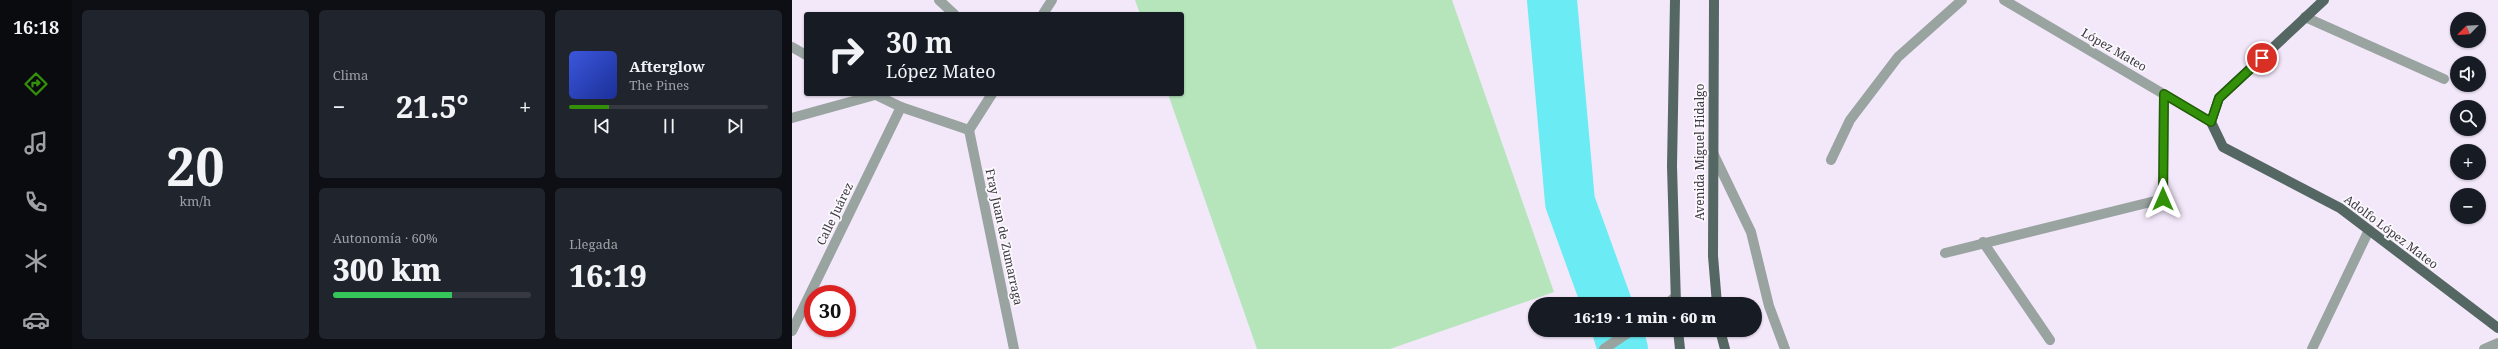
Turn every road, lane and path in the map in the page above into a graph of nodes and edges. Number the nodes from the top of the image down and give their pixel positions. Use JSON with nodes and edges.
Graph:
{"nodes":[{"id":1,"x":939,"y":0,"type":"edge"},
{"id":2,"x":1052,"y":0,"type":"edge"},
{"id":3,"x":1675,"y":0,"type":"edge"},
{"id":4,"x":1714,"y":0,"type":"edge"},
{"id":5,"x":1962,"y":0,"type":"edge"},
{"id":6,"x":2004,"y":0,"type":"edge"},
{"id":7,"x":2324,"y":0,"type":"edge"},
{"id":8,"x":952,"y":12,"type":"edge"},
{"id":9,"x":1044,"y":12,"type":"edge"},
{"id":10,"x":2305,"y":18,"type":"junction"},
{"id":11,"x":792,"y":47,"type":"edge"},
{"id":12,"x":804,"y":54,"type":"edge"},
{"id":13,"x":2444,"y":79,"type":"dead end"},
{"id":14,"x":2164,"y":94,"type":"junction"},
{"id":15,"x":868,"y":96,"type":"edge"},
{"id":16,"x":879,"y":96,"type":"edge"},
{"id":17,"x":991,"y":96,"type":"edge"},
{"id":18,"x":901,"y":107,"type":"junction"},
{"id":19,"x":792,"y":118,"type":"edge"},
{"id":20,"x":2211,"y":122,"type":"junction"},
{"id":21,"x":969,"y":130,"type":"junction"},
{"id":22,"x":1713,"y":153,"type":"junction"},
{"id":23,"x":1831,"y":160,"type":"dead end"},
{"id":24,"x":2368,"y":230,"type":"junction"},
{"id":25,"x":1983,"y":242,"type":"junction"},
{"id":26,"x":1945,"y":253,"type":"dead end"},
{"id":27,"x":1676,"y":297,"type":"edge"},
{"id":28,"x":1716,"y":297,"type":"edge"},
{"id":29,"x":2498,"y":328,"type":"edge"},
{"id":30,"x":792,"y":331,"type":"edge"},
{"id":31,"x":1622,"y":337,"type":"edge"},
{"id":32,"x":1679,"y":337,"type":"edge"},
{"id":33,"x":1722,"y":337,"type":"edge"},
{"id":34,"x":2050,"y":340,"type":"dead end"},
{"id":35,"x":2498,"y":343,"type":"edge"},
{"id":36,"x":1014,"y":349,"type":"edge"},
{"id":37,"x":1604,"y":349,"type":"edge"},
{"id":38,"x":1680,"y":349,"type":"edge"},
{"id":39,"x":1725,"y":349,"type":"edge"},
{"id":40,"x":1785,"y":349,"type":"edge"},
{"id":41,"x":2312,"y":349,"type":"edge"},
{"id":42,"x":2484,"y":349,"type":"edge"}],
"edges":[{"from":1,"to":8,"type":"street"},
{"from":2,"to":9,"type":"street"},
{"from":3,"to":27,"type":"main road"},
{"from":4,"to":22,"type":"main road","name":"Avenida Miguel Hidalgo"},
{"from":5,"to":23,"type":"street"},
{"from":6,"to":14,"type":"street","name":"López Mateo"},
{"from":7,"to":10,"type":"main road"},
{"from":10,"to":13,"type":"street"},
{"from":10,"to":20,"type":"main road"},
{"from":11,"to":12,"type":"street"},
{"from":14,"to":20,"type":"street","name":"López Mateo"},
{"from":14,"to":25,"type":"street"},
{"from":15,"to":19,"type":"street"},
{"from":16,"to":18,"type":"street"},
{"from":17,"to":21,"type":"street"},
{"from":18,"to":21,"type":"street"},
{"from":18,"to":30,"type":"street","name":"Calle Juárez"},
{"from":20,"to":24,"type":"main road","name":"Adolfo López Mateo"},
{"from":21,"to":36,"type":"street","name":"Fray Juan de Zumarraga"},
{"from":22,"to":28,"type":"main road","name":"Avenida Miguel Hidalgo"},
{"from":22,"to":40,"type":"street"},
{"from":24,"to":29,"type":"main road","name":"Adolfo López Mateo"},
{"from":24,"to":41,"type":"street"},
{"from":25,"to":26,"type":"street"},
{"from":25,"to":34,"type":"street"},
{"from":31,"to":37,"type":"street"},
{"from":32,"to":38,"type":"main road"},
{"from":33,"to":39,"type":"main road"},
{"from":35,"to":42,"type":"street"}]}
